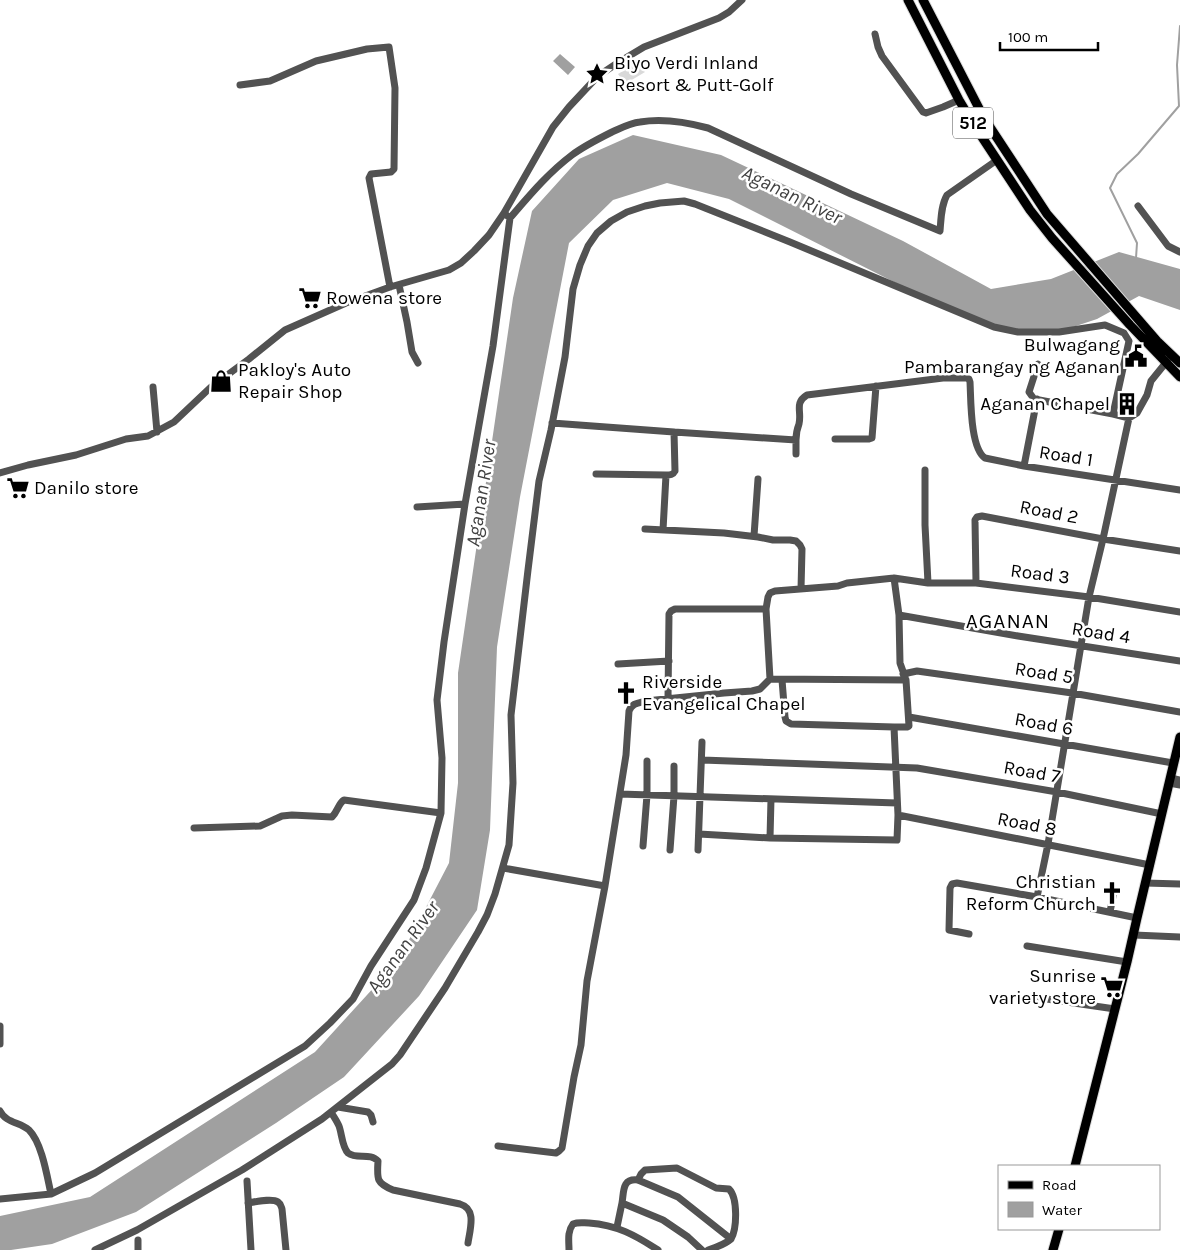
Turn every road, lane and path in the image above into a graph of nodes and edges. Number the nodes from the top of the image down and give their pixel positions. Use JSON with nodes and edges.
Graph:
{"nodes":[{"id":1,"x":742,"y":0,"type":"edge"},
{"id":2,"x":908,"y":0,"type":"edge"},
{"id":3,"x":923,"y":0,"type":"edge"},
{"id":4,"x":875,"y":34,"type":"dead end"},
{"id":5,"x":240,"y":86,"type":"dead end"},
{"id":6,"x":959,"y":100,"type":"junction"},
{"id":7,"x":997,"y":160,"type":"junction"},
{"id":8,"x":1138,"y":206,"type":"dead end"},
{"id":9,"x":504,"y":213,"type":"junction"},
{"id":10,"x":510,"y":218,"type":"junction"},
{"id":11,"x":1180,"y":252,"type":"edge"},
{"id":12,"x":399,"y":285,"type":"junction"},
{"id":13,"x":390,"y":288,"type":"junction"},
{"id":14,"x":1169,"y":359,"type":"junction"},
{"id":15,"x":418,"y":363,"type":"dead end"},
{"id":16,"x":1180,"y":363,"type":"edge"},
{"id":17,"x":1038,"y":364,"type":"dead end"},
{"id":18,"x":1180,"y":377,"type":"edge"},
{"id":19,"x":876,"y":386,"type":"junction"},
{"id":20,"x":153,"y":387,"type":"dead end"},
{"id":21,"x":1038,"y":399,"type":"junction"},
{"id":22,"x":1113,"y":414,"type":"junction"},
{"id":23,"x":1129,"y":418,"type":"junction"},
{"id":24,"x":552,"y":423,"type":"junction"},
{"id":25,"x":157,"y":432,"type":"junction"},
{"id":26,"x":674,"y":432,"type":"junction"},
{"id":27,"x":835,"y":439,"type":"dead end"},
{"id":28,"x":796,"y":440,"type":"junction"},
{"id":29,"x":796,"y":454,"type":"dead end"},
{"id":30,"x":1024,"y":466,"type":"junction"},
{"id":31,"x":925,"y":470,"type":"dead end"},
{"id":32,"x":0,"y":473,"type":"edge"},
{"id":33,"x":596,"y":474,"type":"dead end"},
{"id":34,"x":666,"y":475,"type":"junction"},
{"id":35,"x":758,"y":479,"type":"dead end"},
{"id":36,"x":1116,"y":480,"type":"junction"},
{"id":37,"x":1180,"y":490,"type":"edge"},
{"id":38,"x":465,"y":504,"type":"junction"},
{"id":39,"x":417,"y":507,"type":"dead end"},
{"id":40,"x":645,"y":529,"type":"dead end"},
{"id":41,"x":663,"y":530,"type":"junction"},
{"id":42,"x":754,"y":536,"type":"junction"},
{"id":43,"x":1104,"y":539,"type":"junction"},
{"id":44,"x":1180,"y":551,"type":"edge"},
{"id":45,"x":894,"y":578,"type":"junction"},
{"id":46,"x":928,"y":583,"type":"junction"},
{"id":47,"x":976,"y":583,"type":"junction"},
{"id":48,"x":801,"y":589,"type":"junction"},
{"id":49,"x":1089,"y":597,"type":"junction"},
{"id":50,"x":766,"y":609,"type":"junction"},
{"id":51,"x":1180,"y":612,"type":"edge"},
{"id":52,"x":899,"y":615,"type":"junction"},
{"id":53,"x":1082,"y":646,"type":"junction"},
{"id":54,"x":669,"y":661,"type":"junction"},
{"id":55,"x":1180,"y":661,"type":"edge"},
{"id":56,"x":618,"y":664,"type":"dead end"},
{"id":57,"x":905,"y":677,"type":"junction"},
{"id":58,"x":770,"y":680,"type":"junction"},
{"id":59,"x":782,"y":680,"type":"junction"},
{"id":60,"x":1072,"y":693,"type":"junction"},
{"id":61,"x":668,"y":698,"type":"junction"},
{"id":62,"x":1180,"y":712,"type":"edge"},
{"id":63,"x":909,"y":718,"type":"junction"},
{"id":64,"x":894,"y":727,"type":"junction"},
{"id":65,"x":1180,"y":737,"type":"edge"},
{"id":66,"x":702,"y":742,"type":"dead end"},
{"id":67,"x":1065,"y":745,"type":"junction"},
{"id":68,"x":702,"y":760,"type":"junction"},
{"id":69,"x":647,"y":761,"type":"dead end"},
{"id":70,"x":1174,"y":763,"type":"junction"},
{"id":71,"x":674,"y":766,"type":"dead end"},
{"id":72,"x":896,"y":768,"type":"junction"},
{"id":73,"x":1173,"y":780,"type":"edge"},
{"id":74,"x":1180,"y":785,"type":"edge"},
{"id":75,"x":1057,"y":792,"type":"junction"},
{"id":76,"x":620,"y":794,"type":"junction"},
{"id":77,"x":646,"y":795,"type":"junction"},
{"id":78,"x":674,"y":796,"type":"junction"},
{"id":79,"x":700,"y":797,"type":"junction"},
{"id":80,"x":771,"y":799,"type":"junction"},
{"id":81,"x":898,"y":803,"type":"junction"},
{"id":82,"x":441,"y":812,"type":"junction"},
{"id":83,"x":1162,"y":814,"type":"junction"},
{"id":84,"x":898,"y":815,"type":"junction"},
{"id":85,"x":194,"y":828,"type":"dead end"},
{"id":86,"x":699,"y":834,"type":"junction"},
{"id":87,"x":770,"y":838,"type":"junction"},
{"id":88,"x":1048,"y":844,"type":"junction"},
{"id":89,"x":643,"y":846,"type":"dead end"},
{"id":90,"x":670,"y":850,"type":"dead end"},
{"id":91,"x":698,"y":850,"type":"dead end"},
{"id":92,"x":1150,"y":865,"type":"junction"},
{"id":93,"x":503,"y":868,"type":"junction"},
{"id":94,"x":1145,"y":883,"type":"junction"},
{"id":95,"x":1180,"y":884,"type":"edge"},
{"id":96,"x":605,"y":886,"type":"junction"},
{"id":97,"x":1114,"y":891,"type":"dead end"},
{"id":98,"x":1037,"y":897,"type":"junction"},
{"id":99,"x":1110,"y":912,"type":"junction"},
{"id":100,"x":1137,"y":918,"type":"junction"},
{"id":101,"x":969,"y":934,"type":"dead end"},
{"id":102,"x":1134,"y":935,"type":"junction"},
{"id":103,"x":1180,"y":937,"type":"edge"},
{"id":104,"x":1027,"y":946,"type":"dead end"},
{"id":105,"x":1127,"y":962,"type":"junction"},
{"id":106,"x":1033,"y":997,"type":"dead end"},
{"id":107,"x":1116,"y":1009,"type":"junction"},
{"id":108,"x":0,"y":1026,"type":"edge"},
{"id":109,"x":0,"y":1044,"type":"edge"},
{"id":110,"x":338,"y":1107,"type":"junction"},
{"id":111,"x":0,"y":1111,"type":"edge"},
{"id":112,"x":331,"y":1112,"type":"junction"},
{"id":113,"x":373,"y":1122,"type":"dead end"},
{"id":114,"x":498,"y":1146,"type":"dead end"},
{"id":115,"x":1075,"y":1165,"type":"edge"},
{"id":116,"x":638,"y":1180,"type":"junction"},
{"id":117,"x":247,"y":1181,"type":"dead end"},
{"id":118,"x":51,"y":1194,"type":"junction"},
{"id":119,"x":0,"y":1199,"type":"edge"},
{"id":120,"x":248,"y":1202,"type":"junction"},
{"id":121,"x":622,"y":1203,"type":"junction"},
{"id":122,"x":618,"y":1227,"type":"junction"},
{"id":123,"x":1058,"y":1230,"type":"edge"},
{"id":124,"x":731,"y":1239,"type":"junction"},
{"id":125,"x":138,"y":1240,"type":"dead end"},
{"id":126,"x":468,"y":1243,"type":"dead end"},
{"id":127,"x":96,"y":1250,"type":"edge"},
{"id":128,"x":138,"y":1250,"type":"edge"},
{"id":129,"x":251,"y":1250,"type":"edge"},
{"id":130,"x":286,"y":1250,"type":"edge"},
{"id":131,"x":569,"y":1250,"type":"edge"},
{"id":132,"x":658,"y":1250,"type":"edge"},
{"id":133,"x":702,"y":1250,"type":"edge"},
{"id":134,"x":708,"y":1250,"type":"edge"},
{"id":135,"x":1053,"y":1250,"type":"edge"}],
"edges":[{"from":1,"to":9,"type":"street"},
{"from":2,"to":6,"type":"main road","number":"512"},
{"from":3,"to":14,"type":"main road","number":"512"},
{"from":4,"to":6,"type":"street"},
{"from":5,"to":13,"type":"street"},
{"from":6,"to":7,"type":"main road","number":"512"},
{"from":7,"to":10,"type":"street"},
{"from":7,"to":14,"type":"main road","number":"512"},
{"from":8,"to":11,"type":"street"},
{"from":9,"to":10,"type":"street"},
{"from":9,"to":12,"type":"street"},
{"from":10,"to":38,"type":"street"},
{"from":12,"to":13,"type":"street"},
{"from":12,"to":15,"type":"street"},
{"from":13,"to":25,"type":"street"},
{"from":14,"to":16,"type":"main road","number":"512"},
{"from":14,"to":18,"type":"main road","number":"512"},
{"from":14,"to":23,"type":"street"},
{"from":17,"to":21,"type":"street"},
{"from":19,"to":27,"type":"street"},
{"from":19,"to":28,"type":"street"},
{"from":19,"to":30,"type":"street","name":"Road 1"},
{"from":20,"to":25,"type":"street"},
{"from":21,"to":22,"type":"street"},
{"from":21,"to":30,"type":"street"},
{"from":22,"to":23,"type":"street"},
{"from":22,"to":24,"type":"street"},
{"from":23,"to":36,"type":"street"},
{"from":24,"to":26,"type":"street"},
{"from":24,"to":93,"type":"street"},
{"from":25,"to":32,"type":"street"},
{"from":26,"to":28,"type":"street"},
{"from":26,"to":34,"type":"street"},
{"from":28,"to":29,"type":"street"},
{"from":30,"to":36,"type":"street","name":"Road 1"},
{"from":31,"to":46,"type":"street"},
{"from":33,"to":34,"type":"street"},
{"from":34,"to":41,"type":"street"},
{"from":35,"to":42,"type":"street"},
{"from":36,"to":37,"type":"street","name":"Road 1"},
{"from":36,"to":43,"type":"street"},
{"from":38,"to":39,"type":"street"},
{"from":38,"to":82,"type":"street"},
{"from":40,"to":41,"type":"street"},
{"from":41,"to":42,"type":"street"},
{"from":42,"to":48,"type":"street"},
{"from":43,"to":44,"type":"street","name":"Road 2"},
{"from":43,"to":47,"type":"street","name":"Road 2"},
{"from":43,"to":49,"type":"street"},
{"from":45,"to":46,"type":"street","name":"Road 3"},
{"from":45,"to":48,"type":"street","name":"Road 3"},
{"from":45,"to":52,"type":"street"},
{"from":46,"to":47,"type":"street","name":"Road 3"},
{"from":47,"to":49,"type":"street","name":"Road 3"},
{"from":48,"to":50,"type":"street","name":"Road 3"},
{"from":49,"to":51,"type":"street","name":"Road 3"},
{"from":49,"to":53,"type":"street"},
{"from":50,"to":54,"type":"street"},
{"from":50,"to":58,"type":"street"},
{"from":52,"to":53,"type":"street","name":"Road 4"},
{"from":52,"to":57,"type":"street"},
{"from":53,"to":55,"type":"street","name":"Road 4"},
{"from":53,"to":60,"type":"street"},
{"from":54,"to":56,"type":"street"},
{"from":54,"to":61,"type":"street"},
{"from":57,"to":59,"type":"street","name":"Road 5"},
{"from":57,"to":60,"type":"street","name":"Road 5"},
{"from":57,"to":63,"type":"street"},
{"from":58,"to":59,"type":"street","name":"Road 5"},
{"from":58,"to":61,"type":"street"},
{"from":59,"to":64,"type":"street"},
{"from":60,"to":62,"type":"street","name":"Road 5"},
{"from":60,"to":67,"type":"street"},
{"from":61,"to":76,"type":"street"},
{"from":63,"to":64,"type":"street"},
{"from":63,"to":67,"type":"street","name":"Road 6"},
{"from":64,"to":72,"type":"street"},
{"from":65,"to":70,"type":"main road"},
{"from":66,"to":68,"type":"street"},
{"from":67,"to":70,"type":"street","name":"Road 6"},
{"from":67,"to":75,"type":"street"},
{"from":68,"to":72,"type":"street","name":"Road 7"},
{"from":68,"to":79,"type":"street"},
{"from":69,"to":77,"type":"street"},
{"from":70,"to":73,"type":"main road"},
{"from":71,"to":78,"type":"street"},
{"from":72,"to":75,"type":"street","name":"Road 7"},
{"from":72,"to":81,"type":"street"},
{"from":73,"to":74,"type":"street"},
{"from":73,"to":83,"type":"main road"},
{"from":75,"to":83,"type":"street","name":"Road 7"},
{"from":75,"to":88,"type":"street"},
{"from":76,"to":77,"type":"street"},
{"from":76,"to":96,"type":"street"},
{"from":77,"to":78,"type":"street"},
{"from":77,"to":89,"type":"street"},
{"from":78,"to":79,"type":"street"},
{"from":78,"to":90,"type":"street"},
{"from":79,"to":80,"type":"street"},
{"from":79,"to":86,"type":"street"},
{"from":80,"to":81,"type":"street"},
{"from":80,"to":87,"type":"street"},
{"from":81,"to":84,"type":"street"},
{"from":82,"to":85,"type":"street"},
{"from":82,"to":118,"type":"street"},
{"from":83,"to":92,"type":"main road"},
{"from":84,"to":87,"type":"street"},
{"from":84,"to":88,"type":"street","name":"Road 8"},
{"from":86,"to":87,"type":"street"},
{"from":86,"to":91,"type":"street"},
{"from":88,"to":92,"type":"street","name":"Road 8"},
{"from":88,"to":98,"type":"street"},
{"from":92,"to":94,"type":"main road"},
{"from":93,"to":96,"type":"street"},
{"from":93,"to":110,"type":"street"},
{"from":94,"to":95,"type":"street"},
{"from":94,"to":100,"type":"main road"},
{"from":96,"to":114,"type":"street"},
{"from":97,"to":99,"type":"street"},
{"from":98,"to":99,"type":"street"},
{"from":98,"to":101,"type":"street"},
{"from":99,"to":100,"type":"street"},
{"from":100,"to":102,"type":"main road"},
{"from":102,"to":103,"type":"street"},
{"from":102,"to":105,"type":"main road"},
{"from":104,"to":105,"type":"street"},
{"from":105,"to":107,"type":"main road"},
{"from":106,"to":107,"type":"street"},
{"from":107,"to":115,"type":"main road"},
{"from":108,"to":109,"type":"street"},
{"from":110,"to":112,"type":"street"},
{"from":110,"to":113,"type":"street"},
{"from":111,"to":118,"type":"street"},
{"from":112,"to":126,"type":"street"},
{"from":112,"to":127,"type":"street"},
{"from":116,"to":121,"type":"street"},
{"from":116,"to":124,"type":"street"},
{"from":116,"to":124,"type":"street"},
{"from":117,"to":120,"type":"street"},
{"from":118,"to":119,"type":"street"},
{"from":120,"to":129,"type":"street"},
{"from":120,"to":130,"type":"street"},
{"from":121,"to":122,"type":"street"},
{"from":121,"to":133,"type":"street"},
{"from":122,"to":131,"type":"street"},
{"from":122,"to":132,"type":"street"},
{"from":123,"to":135,"type":"main road"},
{"from":124,"to":134,"type":"street"},
{"from":125,"to":128,"type":"street"}]}
